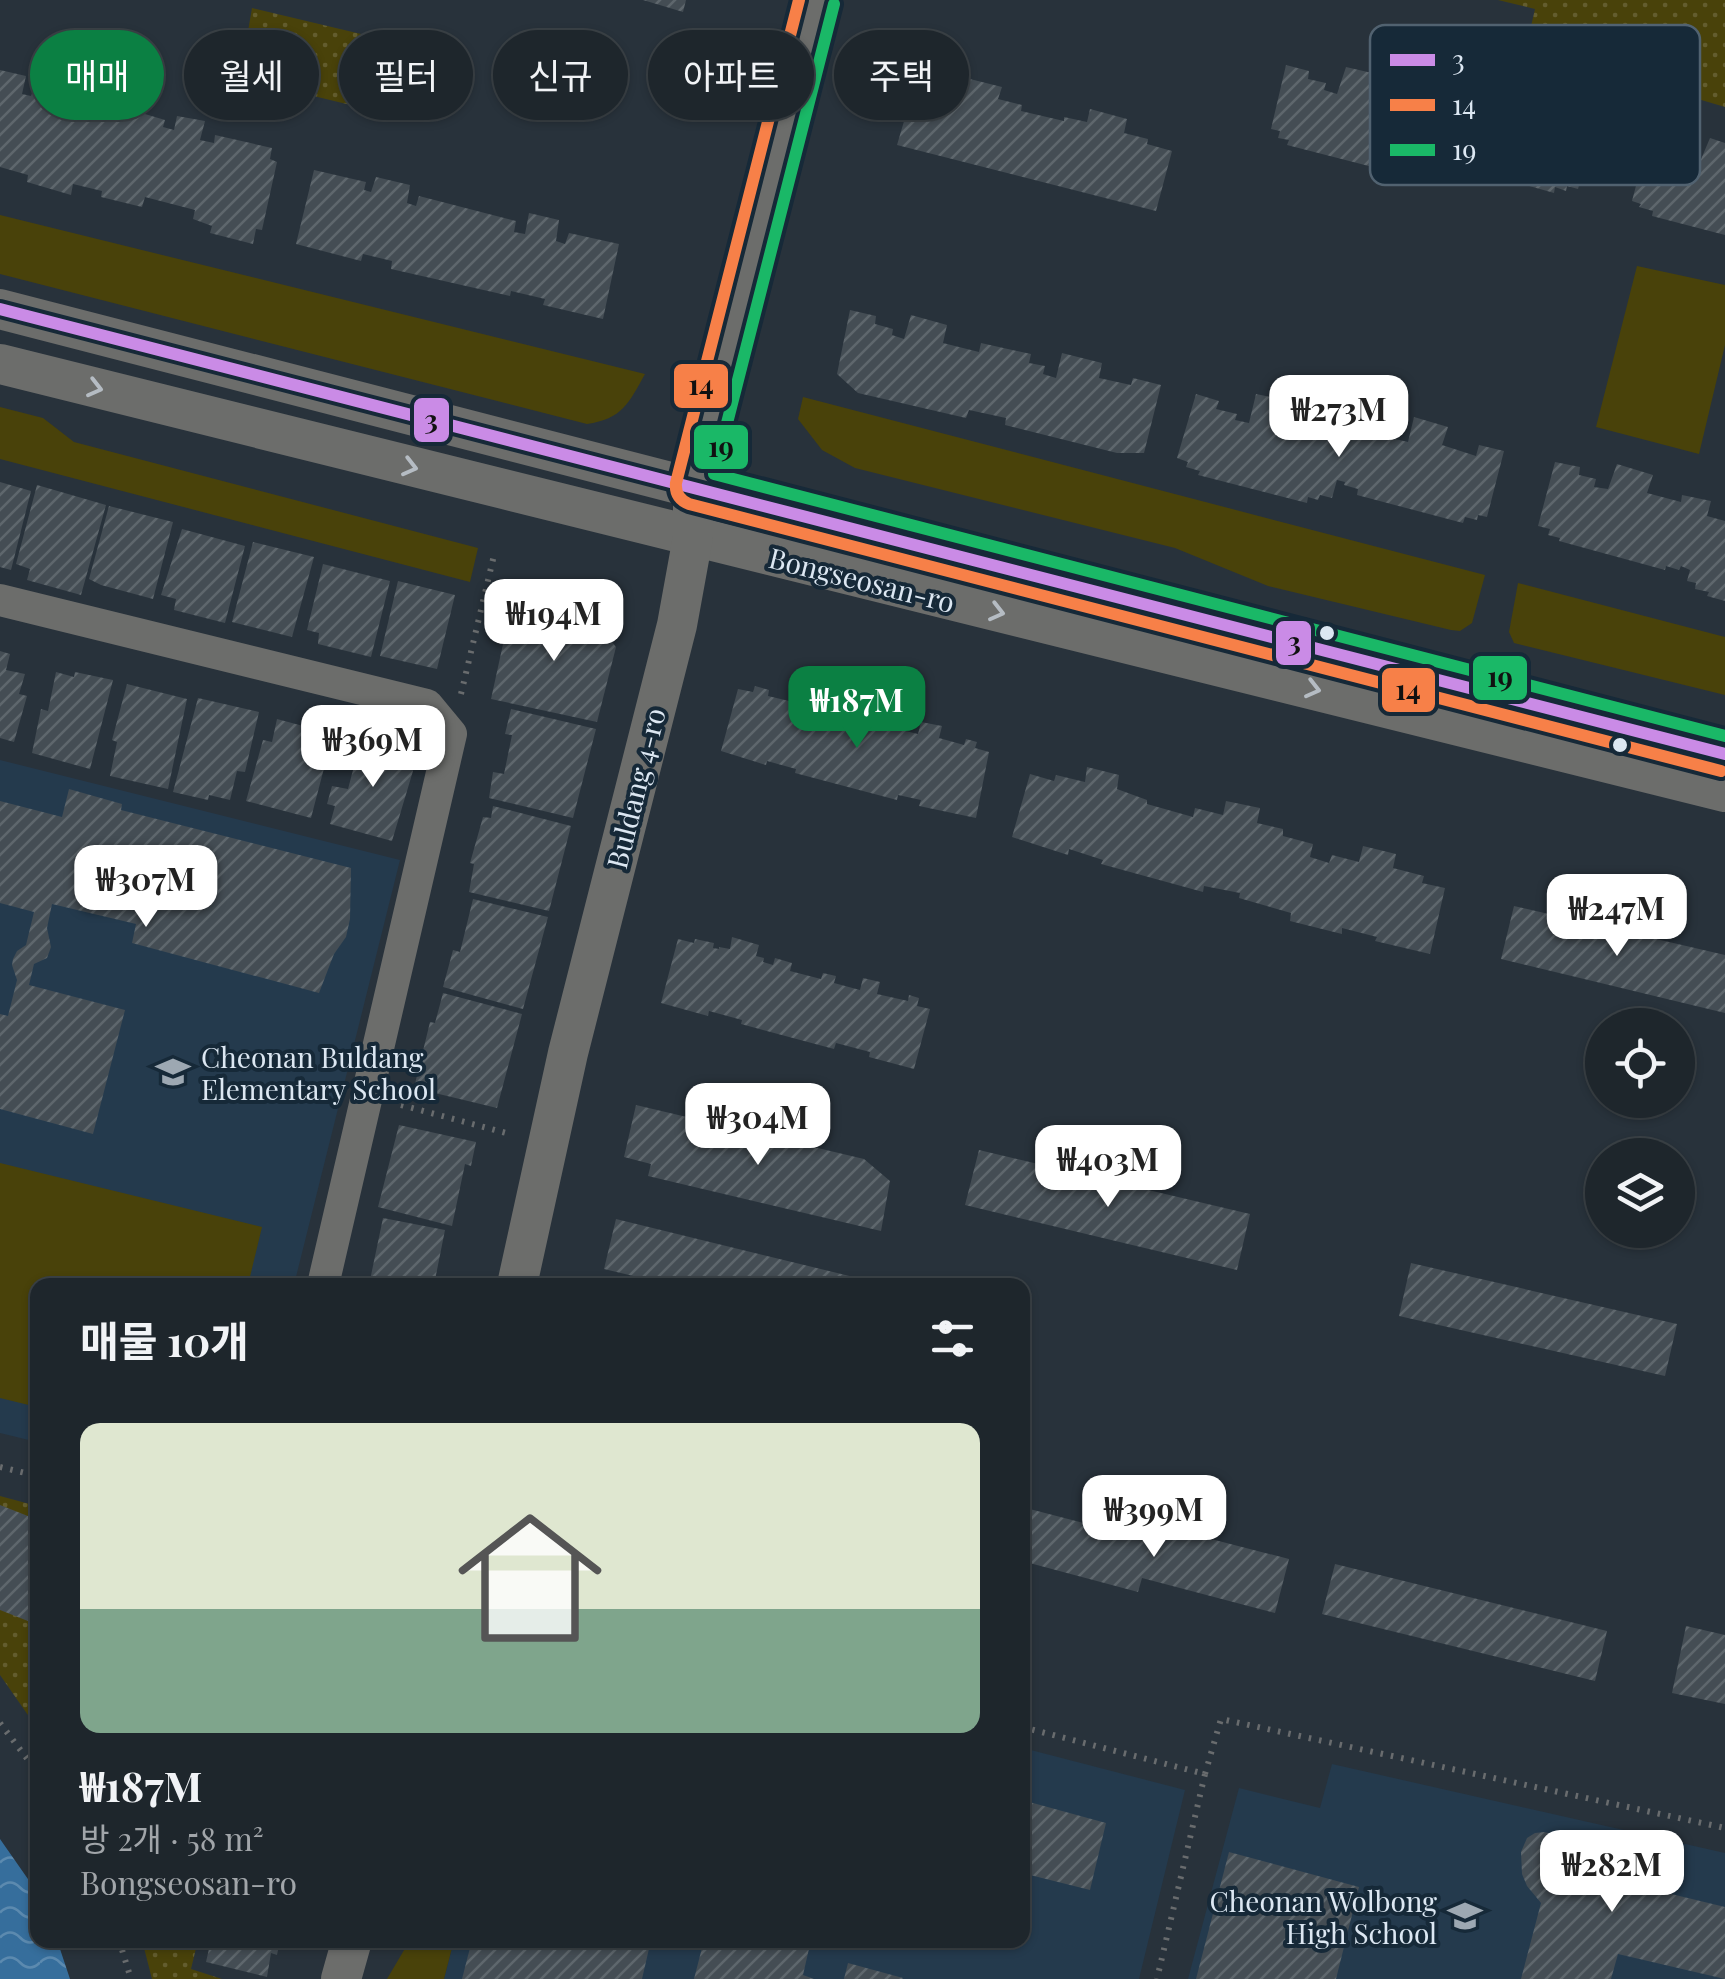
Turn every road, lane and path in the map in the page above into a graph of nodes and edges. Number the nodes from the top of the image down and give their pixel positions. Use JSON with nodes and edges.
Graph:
{"nodes":[{"id":1,"x":817,"y":0,"type":"edge"},
{"id":2,"x":0,"y":309,"type":"edge"},
{"id":3,"x":0,"y":364,"type":"edge"},
{"id":4,"x":693,"y":488,"type":"junction"},
{"id":5,"x":693,"y":537,"type":"junction"},
{"id":6,"x":495,"y":552,"type":"dead end"},
{"id":7,"x":0,"y":600,"type":"edge"},
{"id":8,"x":451,"y":734,"type":"junction"},
{"id":9,"x":1725,"y":754,"type":"edge"},
{"id":10,"x":1725,"y":792,"type":"edge"},
{"id":11,"x":366,"y":1096,"type":"junction"},
{"id":12,"x":548,"y":1144,"type":"junction"},
{"id":13,"x":325,"y":1278,"type":"edge"},
{"id":14,"x":519,"y":1278,"type":"edge"},
{"id":15,"x":0,"y":1467,"type":"edge"},
{"id":16,"x":30,"y":1474,"type":"edge"},
{"id":17,"x":0,"y":1723,"type":"edge"},
{"id":18,"x":1030,"y":1730,"type":"edge"},
{"id":19,"x":30,"y":1762,"type":"edge"},
{"id":20,"x":1205,"y":1774,"type":"junction"},
{"id":21,"x":1725,"y":1828,"type":"edge"},
{"id":22,"x":121,"y":1948,"type":"edge"},
{"id":23,"x":350,"y":1948,"type":"edge"},
{"id":24,"x":131,"y":1979,"type":"edge"},
{"id":25,"x":341,"y":1979,"type":"edge"},
{"id":26,"x":1156,"y":1979,"type":"edge"}],
"edges":[{"from":1,"to":4,"type":"street","name":"Buldang 4-ro"},
{"from":2,"to":4,"type":"street","name":"Bongseosan-ro"},
{"from":3,"to":5,"type":"street","name":"Bongseosan-ro","one_way":true},
{"from":4,"to":5,"type":"street","name":"Buldang 4-ro"},
{"from":4,"to":9,"type":"street","name":"Bongseosan-ro"},
{"from":5,"to":10,"type":"street","name":"Bongseosan-ro","one_way":true},
{"from":5,"to":12,"type":"street","name":"Buldang 4-ro"},
{"from":6,"to":8,"type":"path"},
{"from":7,"to":8,"type":"street"},
{"from":8,"to":11,"type":"street"},
{"from":11,"to":12,"type":"path"},
{"from":11,"to":13,"type":"street"},
{"from":12,"to":14,"type":"street","name":"Buldang 4-ro"},
{"from":15,"to":16,"type":"path"},
{"from":17,"to":19,"type":"path"},
{"from":18,"to":20,"type":"path"},
{"from":20,"to":21,"type":"path"},
{"from":20,"to":26,"type":"path"},
{"from":22,"to":24,"type":"path"},
{"from":23,"to":25,"type":"street"}]}
